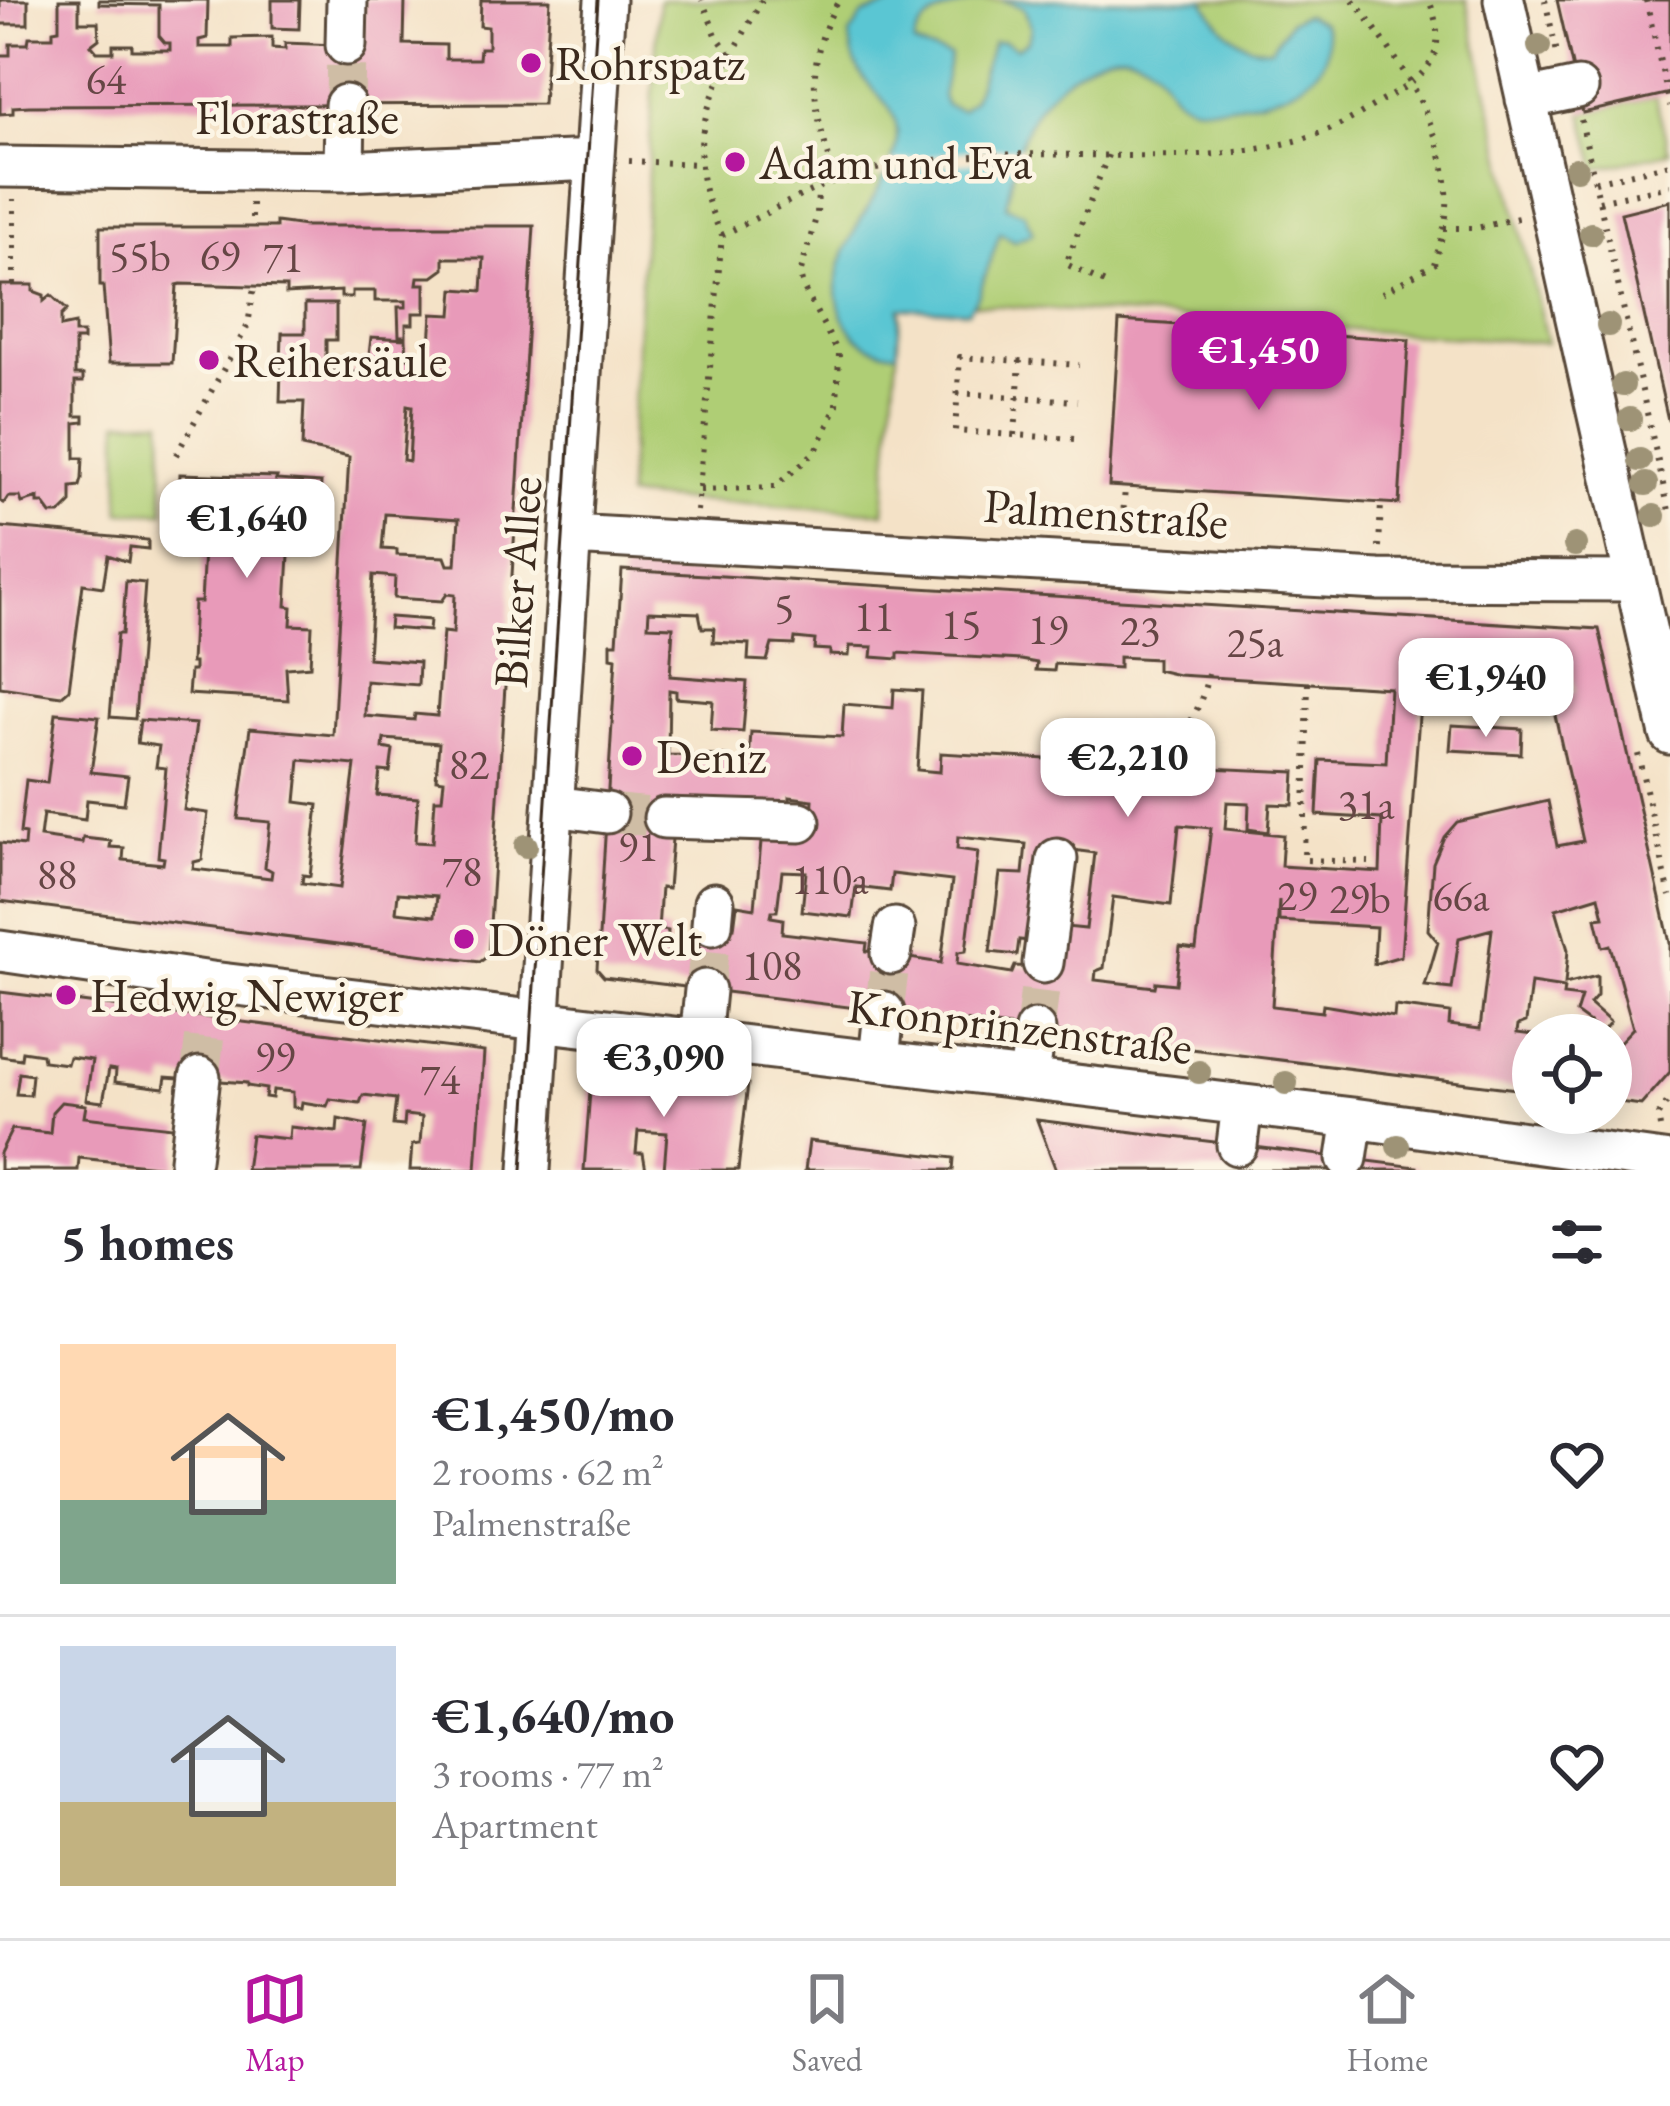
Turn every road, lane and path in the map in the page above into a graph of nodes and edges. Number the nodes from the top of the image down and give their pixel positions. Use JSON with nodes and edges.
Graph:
{"nodes":[{"id":1,"x":605,"y":0,"type":"edge"},
{"id":2,"x":702,"y":0,"type":"edge"},
{"id":3,"x":762,"y":0,"type":"edge"},
{"id":4,"x":839,"y":0,"type":"edge"},
{"id":5,"x":1353,"y":0,"type":"edge"},
{"id":6,"x":1429,"y":0,"type":"edge"},
{"id":7,"x":1504,"y":0,"type":"edge"},
{"id":8,"x":1545,"y":0,"type":"edge"},
{"id":9,"x":1646,"y":0,"type":"edge"},
{"id":10,"x":347,"y":2,"type":"edge"},
{"id":11,"x":346,"y":46,"type":"tunnel mouth"},
{"id":12,"x":731,"y":56,"type":"junction"},
{"id":13,"x":1411,"y":85,"type":"junction"},
{"id":14,"x":1574,"y":88,"type":"junction"},
{"id":15,"x":1526,"y":99,"type":"junction"},
{"id":16,"x":345,"y":105,"type":"tunnel mouth"},
{"id":17,"x":1670,"y":106,"type":"edge"},
{"id":18,"x":1108,"y":155,"type":"junction"},
{"id":19,"x":596,"y":160,"type":"junction"},
{"id":20,"x":700,"y":164,"type":"junction"},
{"id":21,"x":1670,"y":164,"type":"edge"},
{"id":22,"x":7,"y":167,"type":"edge"},
{"id":23,"x":344,"y":171,"type":"junction"},
{"id":24,"x":836,"y":180,"type":"junction"},
{"id":25,"x":1595,"y":182,"type":"junction"},
{"id":26,"x":1670,"y":186,"type":"edge"},
{"id":27,"x":818,"y":190,"type":"junction"},
{"id":28,"x":1599,"y":201,"type":"junction"},
{"id":29,"x":1516,"y":218,"type":"dead end"},
{"id":30,"x":1444,"y":228,"type":"junction"},
{"id":31,"x":722,"y":235,"type":"junction"},
{"id":32,"x":14,"y":285,"type":"dead end"},
{"id":33,"x":254,"y":286,"type":"dead end"},
{"id":34,"x":1111,"y":286,"type":"dead end"},
{"id":35,"x":1382,"y":293,"type":"dead end"},
{"id":36,"x":1020,"y":361,"type":"junction"},
{"id":37,"x":1079,"y":365,"type":"dead end"},
{"id":38,"x":957,"y":393,"type":"junction"},
{"id":39,"x":1017,"y":397,"type":"junction"},
{"id":40,"x":1077,"y":401,"type":"dead end"},
{"id":41,"x":1015,"y":435,"type":"junction"},
{"id":42,"x":1074,"y":439,"type":"dead end"},
{"id":43,"x":176,"y":455,"type":"dead end"},
{"id":44,"x":1125,"y":487,"type":"dead end"},
{"id":45,"x":700,"y":490,"type":"junction"},
{"id":46,"x":1381,"y":503,"type":"dead end"},
{"id":47,"x":1670,"y":515,"type":"edge"},
{"id":48,"x":1122,"y":524,"type":"dead end"},
{"id":49,"x":571,"y":535,"type":"junction"},
{"id":50,"x":693,"y":541,"type":"junction"},
{"id":51,"x":1379,"y":545,"type":"dead end"},
{"id":52,"x":1635,"y":581,"type":"junction"},
{"id":53,"x":1208,"y":674,"type":"dead end"},
{"id":54,"x":1308,"y":683,"type":"dead end"},
{"id":55,"x":1670,"y":734,"type":"edge"},
{"id":56,"x":1161,"y":758,"type":"dead end"},
{"id":57,"x":554,"y":806,"type":"junction"},
{"id":58,"x":607,"y":813,"type":"tunnel mouth"},
{"id":59,"x":664,"y":818,"type":"tunnel mouth"},
{"id":60,"x":800,"y":822,"type":"dead end"},
{"id":61,"x":1057,"y":860,"type":"dead end"},
{"id":62,"x":1369,"y":862,"type":"dead end"},
{"id":63,"x":0,"y":951,"type":"edge"},
{"id":64,"x":1043,"y":963,"type":"tunnel mouth"},
{"id":65,"x":705,"y":990,"type":"tunnel mouth"},
{"id":66,"x":884,"y":1012,"type":"tunnel mouth"},
{"id":67,"x":540,"y":1023,"type":"junction"},
{"id":68,"x":1035,"y":1030,"type":"tunnel mouth"},
{"id":69,"x":700,"y":1040,"type":"junction"},
{"id":70,"x":879,"y":1060,"type":"junction"},
{"id":71,"x":200,"y":1077,"type":"tunnel mouth"},
{"id":72,"x":1029,"y":1078,"type":"junction"},
{"id":73,"x":1670,"y":1098,"type":"edge"},
{"id":74,"x":1242,"y":1105,"type":"junction"},
{"id":75,"x":1658,"y":1115,"type":"dead end"},
{"id":76,"x":1353,"y":1118,"type":"junction"},
{"id":77,"x":1237,"y":1144,"type":"dead end"},
{"id":78,"x":1347,"y":1158,"type":"dead end"},
{"id":79,"x":190,"y":1160,"type":"dead end"},
{"id":80,"x":1670,"y":1162,"type":"edge"},
{"id":81,"x":530,"y":1170,"type":"edge"}],
"edges":[{"from":1,"to":19,"type":"street","name":"Bilker Allee"},
{"from":2,"to":12,"type":"path"},
{"from":3,"to":12,"type":"path"},
{"from":4,"to":24,"type":"path"},
{"from":5,"to":13,"type":"path"},
{"from":6,"to":13,"type":"path"},
{"from":7,"to":15,"type":"street"},
{"from":8,"to":14,"type":"path"},
{"from":9,"to":17,"type":"path"},
{"from":10,"to":11,"type":"street"},
{"from":12,"to":20,"type":"path"},
{"from":13,"to":18,"type":"path"},
{"from":13,"to":30,"type":"path"},
{"from":14,"to":15,"type":"street"},
{"from":14,"to":25,"type":"path"},
{"from":15,"to":52,"type":"street"},
{"from":16,"to":23,"type":"street"},
{"from":18,"to":24,"type":"path"},
{"from":18,"to":34,"type":"path"},
{"from":19,"to":20,"type":"path"},
{"from":19,"to":23,"type":"street","name":"Florastraße"},
{"from":19,"to":49,"type":"street","name":"Bilker Allee"},
{"from":20,"to":31,"type":"path"},
{"from":21,"to":25,"type":"path"},
{"from":22,"to":23,"type":"street","name":"Florastraße"},
{"from":22,"to":32,"type":"path"},
{"from":24,"to":27,"type":"path"},
{"from":25,"to":28,"type":"path"},
{"from":26,"to":28,"type":"path"},
{"from":27,"to":31,"type":"path"},
{"from":27,"to":45,"type":"path"},
{"from":28,"to":47,"type":"path"},
{"from":29,"to":30,"type":"path"},
{"from":30,"to":35,"type":"path"},
{"from":31,"to":45,"type":"path"},
{"from":33,"to":43,"type":"path"},
{"from":36,"to":37,"type":"path"},
{"from":36,"to":38,"type":"path"},
{"from":36,"to":39,"type":"path"},
{"from":38,"to":39,"type":"path"},
{"from":38,"to":41,"type":"path"},
{"from":39,"to":40,"type":"path"},
{"from":39,"to":41,"type":"path"},
{"from":41,"to":42,"type":"path"},
{"from":44,"to":48,"type":"path"},
{"from":45,"to":50,"type":"path"},
{"from":46,"to":51,"type":"path"},
{"from":49,"to":50,"type":"street","name":"Palmenstraße"},
{"from":49,"to":57,"type":"street","name":"Bilker Allee"},
{"from":50,"to":52,"type":"street","name":"Palmenstraße"},
{"from":52,"to":55,"type":"street"},
{"from":53,"to":56,"type":"path"},
{"from":54,"to":62,"type":"path"},
{"from":57,"to":58,"type":"street"},
{"from":57,"to":67,"type":"street","name":"Bilker Allee"},
{"from":59,"to":60,"type":"street"},
{"from":61,"to":64,"type":"street"},
{"from":63,"to":67,"type":"street","name":"Kronprinzenstraße"},
{"from":65,"to":69,"type":"street"},
{"from":66,"to":70,"type":"street"},
{"from":67,"to":69,"type":"street","name":"Kronprinzenstraße"},
{"from":67,"to":81,"type":"street","name":"Bilker Allee"},
{"from":68,"to":72,"type":"street"},
{"from":69,"to":70,"type":"street","name":"Kronprinzenstraße"},
{"from":70,"to":72,"type":"street","name":"Kronprinzenstraße"},
{"from":71,"to":79,"type":"street"},
{"from":72,"to":74,"type":"street","name":"Kronprinzenstraße"},
{"from":73,"to":75,"type":"path"},
{"from":74,"to":76,"type":"street","name":"Kronprinzenstraße"},
{"from":74,"to":77,"type":"street"},
{"from":76,"to":78,"type":"street"},
{"from":76,"to":80,"type":"street","name":"Kronprinzenstraße"}]}
